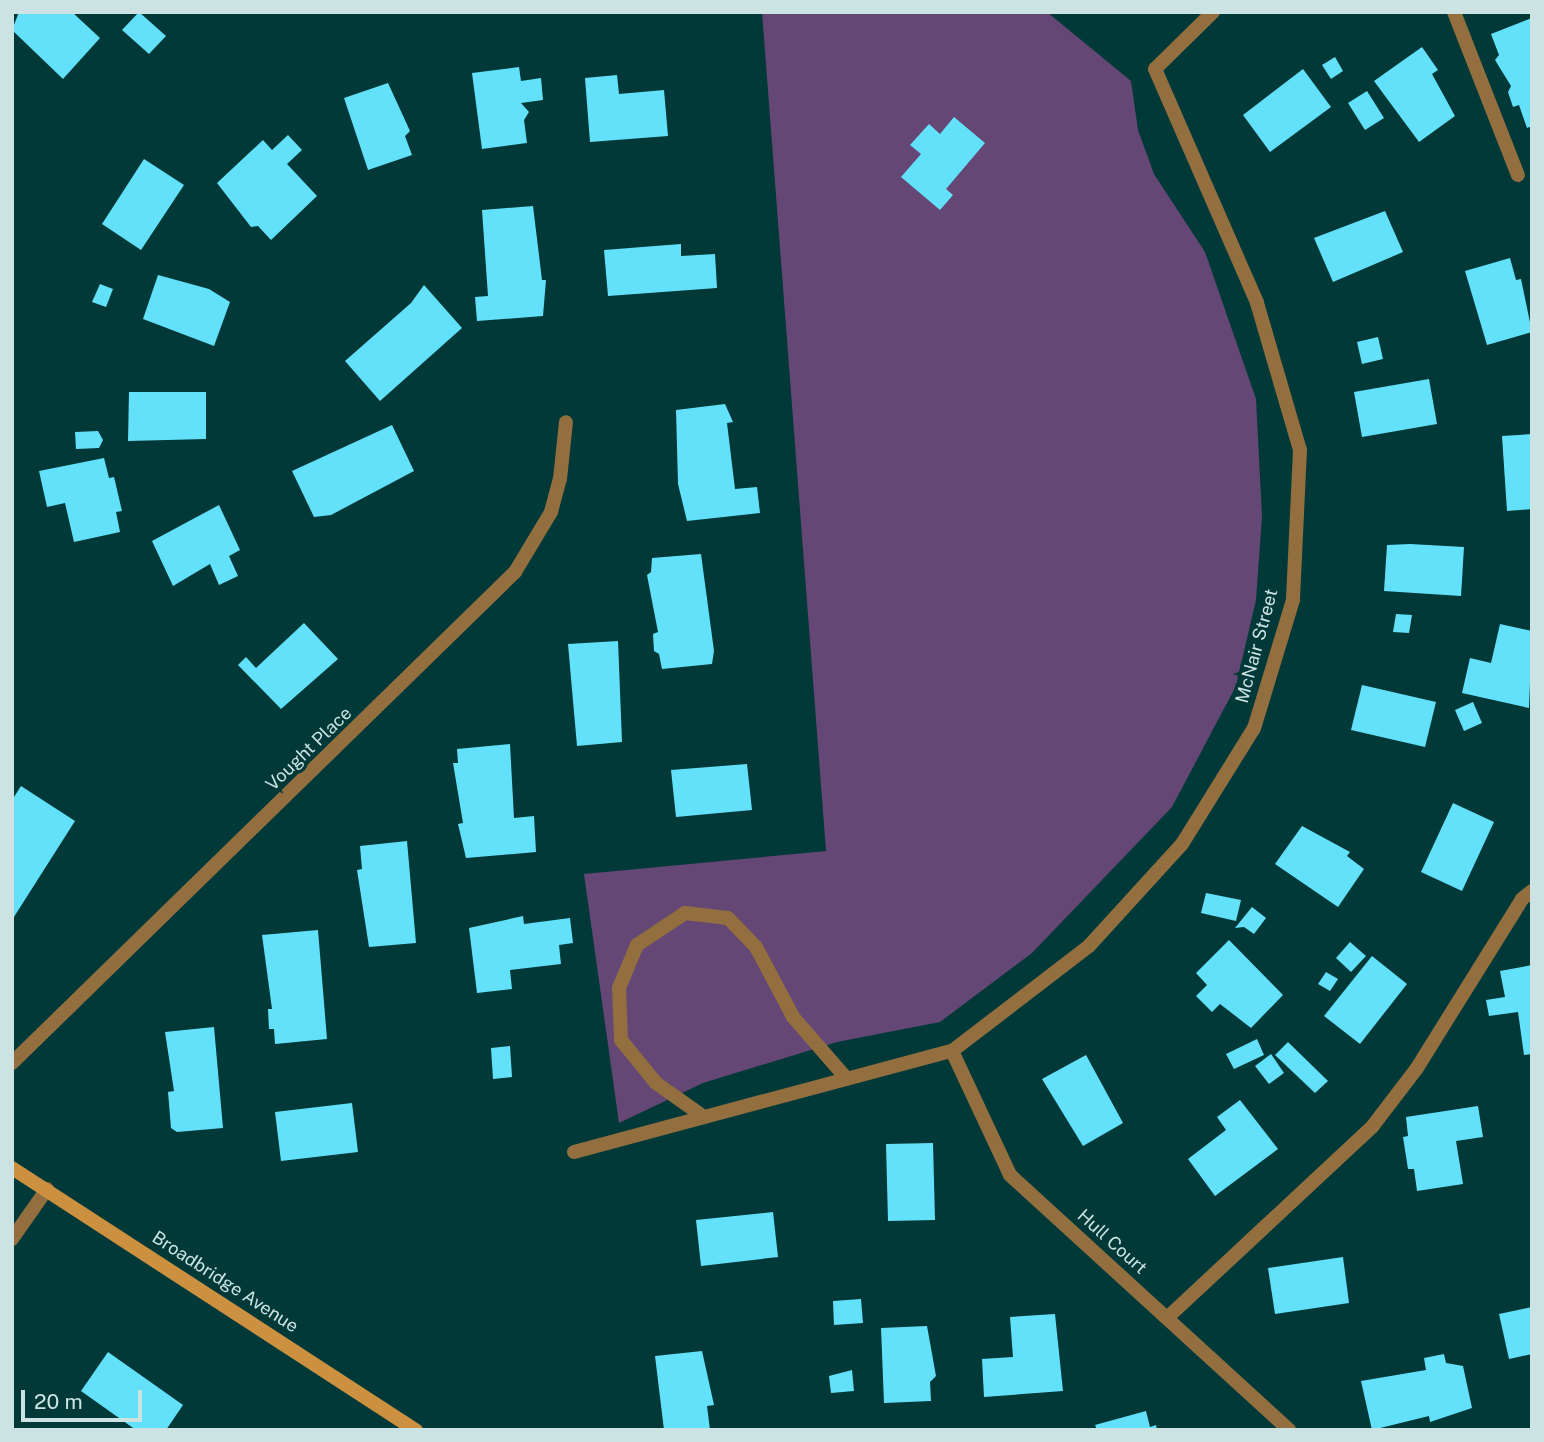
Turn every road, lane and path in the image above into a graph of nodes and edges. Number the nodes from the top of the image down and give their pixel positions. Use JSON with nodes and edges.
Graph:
{"nodes":[{"id":1,"x":1213,"y":12,"type":"edge"},
{"id":2,"x":1454,"y":12,"type":"edge"},
{"id":3,"x":1518,"y":175,"type":"dead end"},
{"id":4,"x":566,"y":422,"type":"dead end"},
{"id":5,"x":1532,"y":891,"type":"edge"},
{"id":6,"x":952,"y":1051,"type":"junction"},
{"id":7,"x":12,"y":1063,"type":"edge"},
{"id":8,"x":847,"y":1079,"type":"junction"},
{"id":9,"x":704,"y":1117,"type":"junction"},
{"id":10,"x":574,"y":1152,"type":"dead end"},
{"id":11,"x":12,"y":1168,"type":"edge"},
{"id":12,"x":47,"y":1189,"type":"junction"},
{"id":13,"x":12,"y":1239,"type":"edge"},
{"id":14,"x":1167,"y":1318,"type":"junction"},
{"id":15,"x":416,"y":1430,"type":"edge"},
{"id":16,"x":1289,"y":1430,"type":"edge"}],
"edges":[{"from":1,"to":6,"type":"street","name":"McNair Street"},
{"from":2,"to":3,"type":"street"},
{"from":4,"to":7,"type":"street","name":"Vought Place"},
{"from":5,"to":14,"type":"street"},
{"from":6,"to":8,"type":"street"},
{"from":6,"to":14,"type":"street","name":"Hull Court"},
{"from":8,"to":9,"type":"street"},
{"from":8,"to":9,"type":"street"},
{"from":9,"to":10,"type":"street"},
{"from":11,"to":12,"type":"main road","name":"Broadbridge Avenue"},
{"from":12,"to":13,"type":"street"},
{"from":12,"to":15,"type":"main road","name":"Broadbridge Avenue"},
{"from":14,"to":16,"type":"street","name":"Hull Court"}]}
